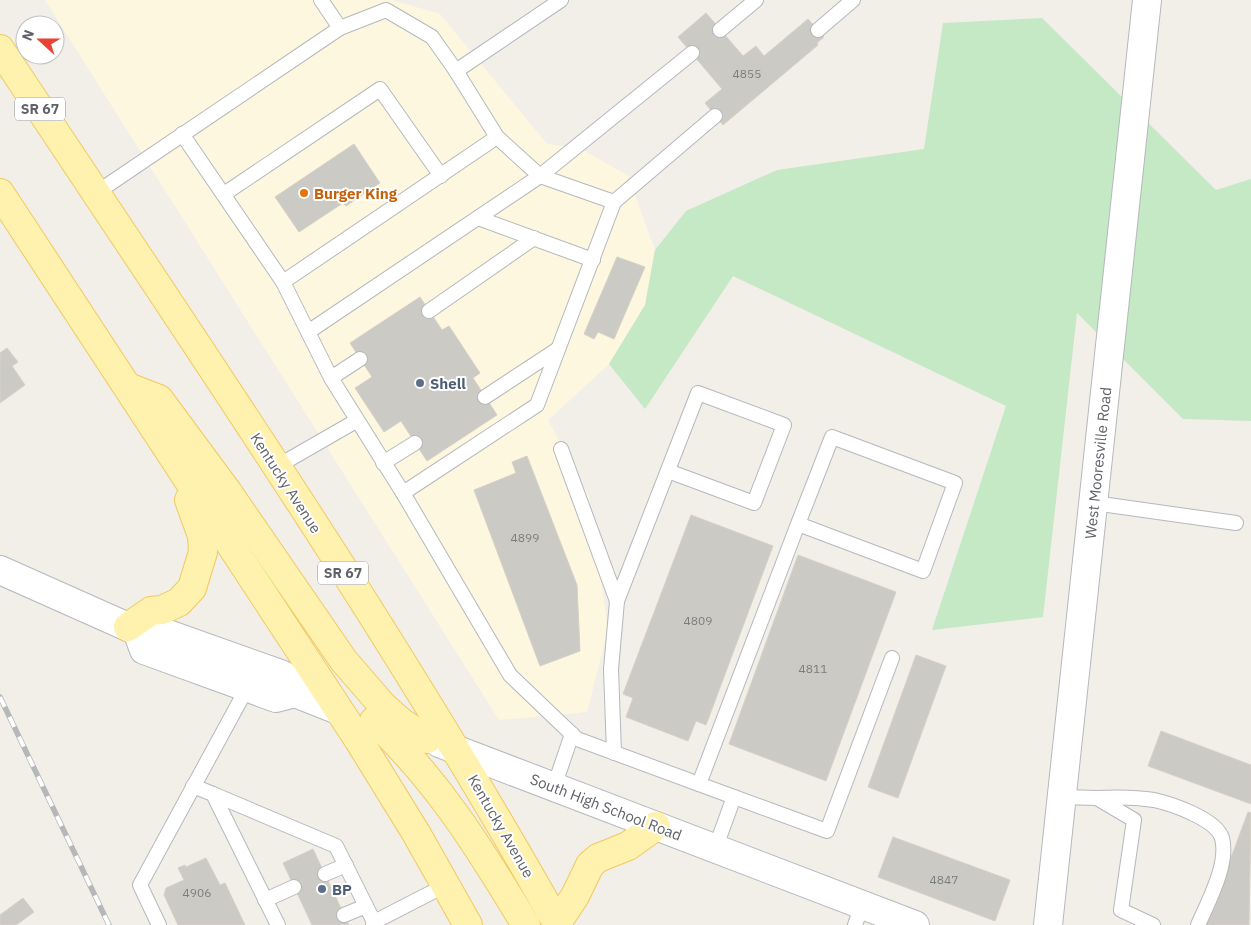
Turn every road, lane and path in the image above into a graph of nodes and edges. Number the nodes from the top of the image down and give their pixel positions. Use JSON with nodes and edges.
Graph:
{"nodes":[{"id":1,"x":321,"y":0,"type":"edge"},
{"id":2,"x":561,"y":0,"type":"edge"},
{"id":3,"x":756,"y":0,"type":"edge"},
{"id":4,"x":853,"y":0,"type":"edge"},
{"id":5,"x":1147,"y":0,"type":"edge"},
{"id":6,"x":340,"y":28,"type":"junction"},
{"id":7,"x":720,"y":30,"type":"dead end"},
{"id":8,"x":818,"y":30,"type":"dead end"},
{"id":9,"x":0,"y":48,"type":"edge"},
{"id":10,"x":692,"y":53,"type":"dead end"},
{"id":11,"x":456,"y":71,"type":"junction"},
{"id":12,"x":715,"y":116,"type":"dead end"},
{"id":13,"x":182,"y":134,"type":"junction"},
{"id":14,"x":497,"y":137,"type":"junction"},
{"id":15,"x":441,"y":176,"type":"junction"},
{"id":16,"x":540,"y":176,"type":"junction"},
{"id":17,"x":96,"y":193,"type":"junction"},
{"id":18,"x":224,"y":194,"type":"junction"},
{"id":19,"x":614,"y":202,"type":"junction"},
{"id":20,"x":3,"y":206,"type":"edge"},
{"id":21,"x":478,"y":218,"type":"junction"},
{"id":22,"x":534,"y":238,"type":"junction"},
{"id":23,"x":592,"y":260,"type":"junction"},
{"id":24,"x":283,"y":282,"type":"junction"},
{"id":25,"x":429,"y":311,"type":"dead end"},
{"id":26,"x":308,"y":332,"type":"junction"},
{"id":27,"x":558,"y":349,"type":"junction"},
{"id":28,"x":360,"y":359,"type":"dead end"},
{"id":29,"x":330,"y":378,"type":"junction"},
{"id":30,"x":128,"y":388,"type":"junction"},
{"id":31,"x":486,"y":397,"type":"dead end"},
{"id":32,"x":356,"y":421,"type":"junction"},
{"id":33,"x":415,"y":442,"type":"dead end"},
{"id":34,"x":561,"y":449,"type":"dead end"},
{"id":35,"x":383,"y":463,"type":"junction"},
{"id":36,"x":178,"y":466,"type":"junction"},
{"id":37,"x":276,"y":467,"type":"junction"},
{"id":38,"x":668,"y":471,"type":"junction"},
{"id":39,"x":403,"y":493,"type":"junction"},
{"id":40,"x":1094,"y":503,"type":"junction"},
{"id":41,"x":1236,"y":523,"type":"dead end"},
{"id":42,"x":798,"y":524,"type":"junction"},
{"id":43,"x":0,"y":570,"type":"edge"},
{"id":44,"x":617,"y":601,"type":"junction"},
{"id":45,"x":132,"y":629,"type":"junction"},
{"id":46,"x":892,"y":658,"type":"dead end"},
{"id":47,"x":247,"y":688,"type":"junction"},
{"id":48,"x":295,"y":693,"type":"junction"},
{"id":49,"x":338,"y":710,"type":"junction"},
{"id":50,"x":374,"y":722,"type":"junction"},
{"id":51,"x":572,"y":734,"type":"junction"},
{"id":52,"x":427,"y":739,"type":"junction"},
{"id":53,"x":457,"y":749,"type":"junction"},
{"id":54,"x":614,"y":753,"type":"junction"},
{"id":55,"x":699,"y":784,"type":"junction"},
{"id":56,"x":193,"y":786,"type":"junction"},
{"id":57,"x":554,"y":787,"type":"junction"},
{"id":58,"x":213,"y":794,"type":"junction"},
{"id":59,"x":734,"y":797,"type":"junction"},
{"id":60,"x":1063,"y":797,"type":"junction"},
{"id":61,"x":1097,"y":798,"type":"junction"},
{"id":62,"x":656,"y":826,"type":"junction"},
{"id":63,"x":715,"y":849,"type":"junction"},
{"id":64,"x":346,"y":865,"type":"junction"},
{"id":65,"x":325,"y":874,"type":"dead end"},
{"id":66,"x":446,"y":885,"type":"junction"},
{"id":67,"x":294,"y":887,"type":"dead end"},
{"id":68,"x":266,"y":900,"type":"junction"},
{"id":69,"x":366,"y":906,"type":"junction"},
{"id":70,"x":344,"y":915,"type":"dead end"},
{"id":71,"x":859,"y":915,"type":"edge"},
{"id":72,"x":901,"y":923,"type":"edge"},
{"id":73,"x":373,"y":924,"type":"edge"},
{"id":74,"x":558,"y":924,"type":"edge"},
{"id":75,"x":159,"y":925,"type":"edge"},
{"id":76,"x":278,"y":925,"type":"edge"},
{"id":77,"x":468,"y":925,"type":"edge"},
{"id":78,"x":526,"y":925,"type":"edge"},
{"id":79,"x":1048,"y":925,"type":"edge"},
{"id":80,"x":1153,"y":925,"type":"edge"},
{"id":81,"x":1198,"y":925,"type":"edge"}],
"edges":[{"from":1,"to":6,"type":"lane"},
{"from":2,"to":11,"type":"lane"},
{"from":3,"to":7,"type":"lane"},
{"from":4,"to":8,"type":"lane"},
{"from":5,"to":40,"type":"street","name":"West Mooresville Road"},
{"from":6,"to":11,"type":"lane"},
{"from":6,"to":13,"type":"lane"},
{"from":9,"to":17,"type":"main road","name":"Kentucky Avenue","number":"SR 67"},
{"from":10,"to":16,"type":"lane"},
{"from":11,"to":14,"type":"lane"},
{"from":12,"to":19,"type":"lane"},
{"from":13,"to":17,"type":"lane"},
{"from":13,"to":18,"type":"lane"},
{"from":14,"to":15,"type":"lane"},
{"from":14,"to":16,"type":"lane"},
{"from":15,"to":18,"type":"lane"},
{"from":15,"to":24,"type":"lane"},
{"from":16,"to":19,"type":"lane"},
{"from":16,"to":21,"type":"lane"},
{"from":17,"to":37,"type":"main road","name":"Kentucky Avenue","number":"SR 67"},
{"from":18,"to":24,"type":"lane"},
{"from":19,"to":23,"type":"lane"},
{"from":20,"to":30,"type":"main road"},
{"from":21,"to":22,"type":"lane"},
{"from":21,"to":26,"type":"lane"},
{"from":22,"to":23,"type":"lane"},
{"from":22,"to":25,"type":"lane"},
{"from":23,"to":27,"type":"lane"},
{"from":24,"to":26,"type":"lane"},
{"from":26,"to":29,"type":"lane"},
{"from":27,"to":31,"type":"lane"},
{"from":27,"to":39,"type":"lane"},
{"from":28,"to":29,"type":"lane"},
{"from":29,"to":32,"type":"lane"},
{"from":30,"to":36,"type":"main road"},
{"from":30,"to":52,"type":"main road"},
{"from":32,"to":35,"type":"lane"},
{"from":32,"to":37,"type":"lane"},
{"from":33,"to":35,"type":"lane"},
{"from":34,"to":44,"type":"lane"},
{"from":35,"to":39,"type":"lane"},
{"from":36,"to":45,"type":"main road"},
{"from":36,"to":49,"type":"main road"},
{"from":37,"to":53,"type":"main road","name":"Kentucky Avenue","number":"SR 67"},
{"from":38,"to":38,"type":"lane"},
{"from":38,"to":44,"type":"lane"},
{"from":39,"to":51,"type":"lane"},
{"from":40,"to":41,"type":"lane"},
{"from":40,"to":60,"type":"street","name":"West Mooresville Road"},
{"from":42,"to":42,"type":"lane"},
{"from":42,"to":55,"type":"lane"},
{"from":43,"to":45,"type":"street"},
{"from":44,"to":54,"type":"lane"},
{"from":45,"to":47,"type":"street","name":"South High School Road"},
{"from":45,"to":48,"type":"street"},
{"from":46,"to":59,"type":"lane"},
{"from":47,"to":48,"type":"street","name":"South High School Road"},
{"from":47,"to":56,"type":"lane"},
{"from":48,"to":49,"type":"street","name":"South High School Road"},
{"from":49,"to":50,"type":"street","name":"South High School Road"},
{"from":49,"to":66,"type":"main road"},
{"from":50,"to":52,"type":"street","name":"South High School Road"},
{"from":50,"to":78,"type":"main road"},
{"from":51,"to":54,"type":"lane"},
{"from":51,"to":57,"type":"lane"},
{"from":52,"to":53,"type":"street","name":"South High School Road"},
{"from":53,"to":57,"type":"street","name":"South High School Road"},
{"from":53,"to":74,"type":"main road","name":"Kentucky Avenue","number":"SR 67"},
{"from":54,"to":55,"type":"lane"},
{"from":55,"to":59,"type":"lane"},
{"from":56,"to":58,"type":"lane"},
{"from":56,"to":75,"type":"lane"},
{"from":57,"to":62,"type":"street","name":"South High School Road"},
{"from":58,"to":64,"type":"lane"},
{"from":58,"to":68,"type":"lane"},
{"from":59,"to":63,"type":"lane"},
{"from":60,"to":61,"type":"lane"},
{"from":60,"to":79,"type":"street","name":"West Mooresville Road"},
{"from":61,"to":80,"type":"lane"},
{"from":61,"to":81,"type":"lane"},
{"from":62,"to":63,"type":"street","name":"South High School Road"},
{"from":62,"to":74,"type":"main road"},
{"from":63,"to":71,"type":"street","name":"South High School Road"},
{"from":64,"to":65,"type":"lane"},
{"from":64,"to":69,"type":"lane"},
{"from":66,"to":73,"type":"lane"},
{"from":66,"to":77,"type":"main road"},
{"from":67,"to":68,"type":"lane"},
{"from":68,"to":76,"type":"lane"},
{"from":69,"to":70,"type":"lane"},
{"from":69,"to":73,"type":"lane"},
{"from":71,"to":72,"type":"street","name":"South High School Road"}]}
